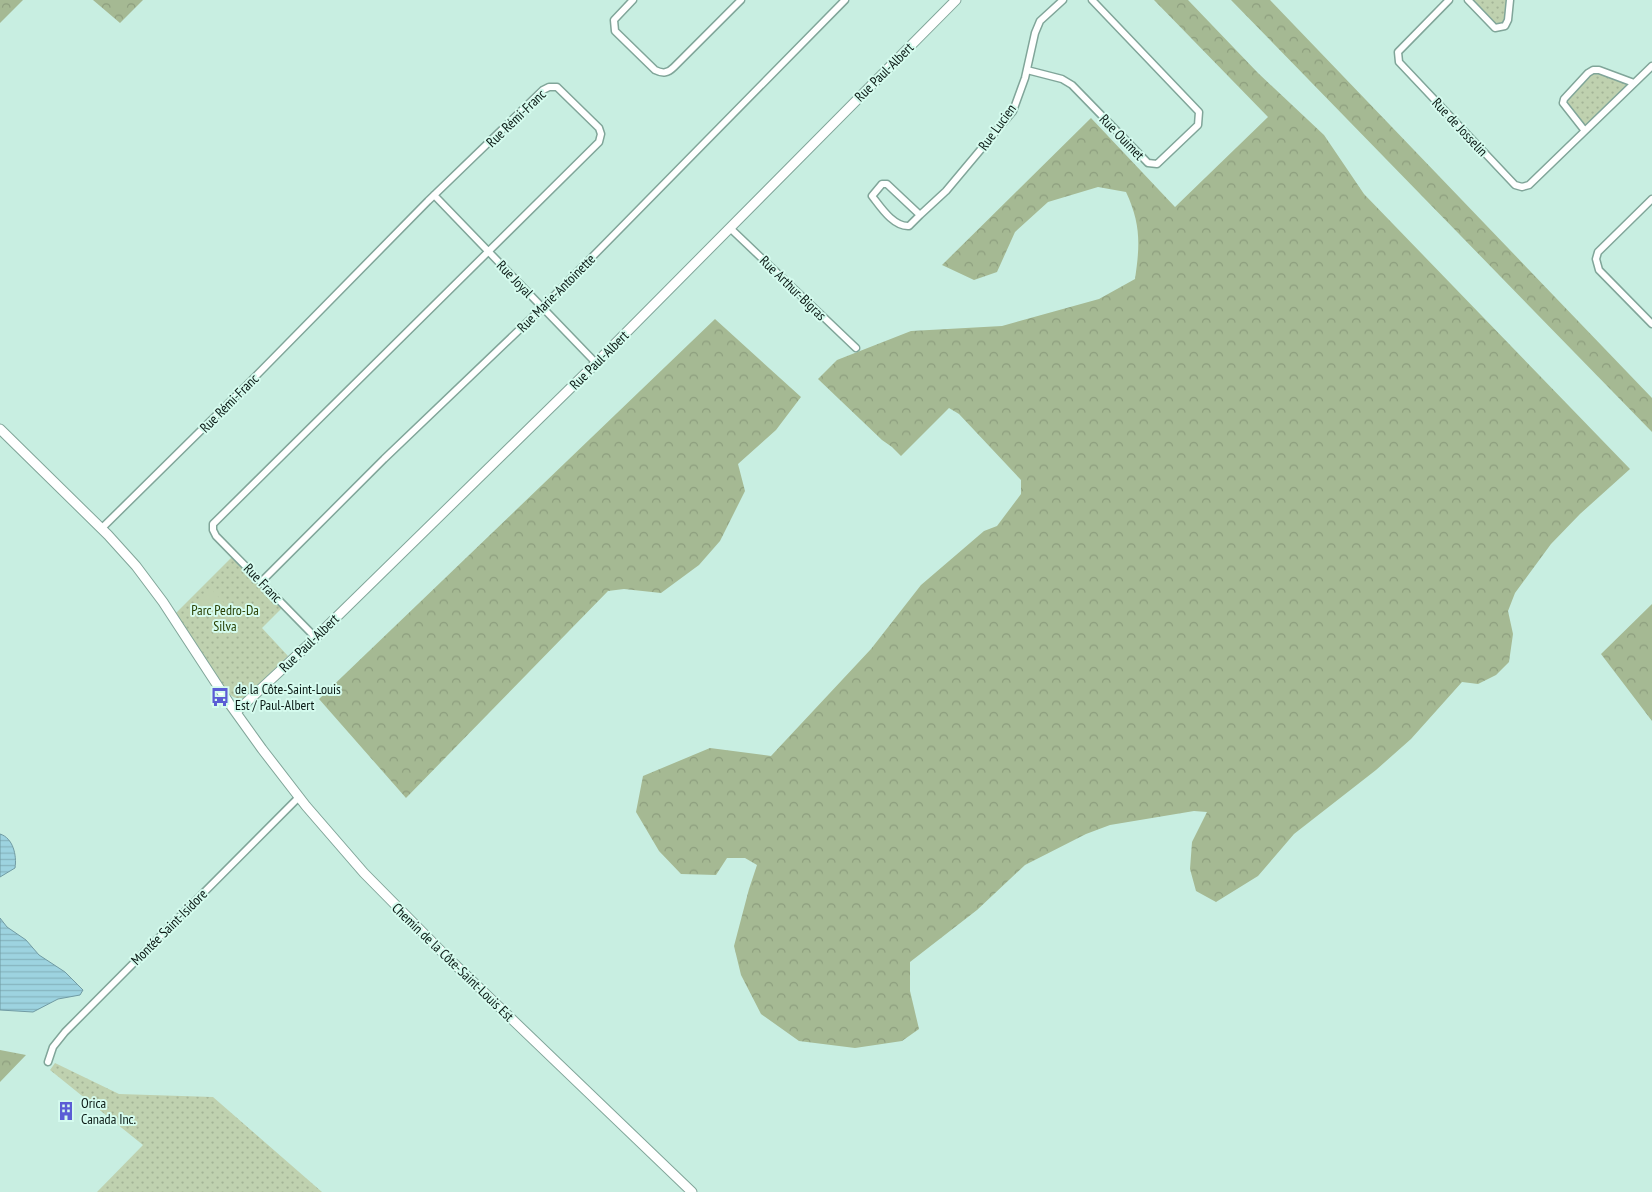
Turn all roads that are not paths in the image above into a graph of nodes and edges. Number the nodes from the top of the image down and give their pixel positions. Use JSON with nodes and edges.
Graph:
{"nodes":[{"id":1,"x":633,"y":0,"type":"edge"},
{"id":2,"x":741,"y":0,"type":"edge"},
{"id":3,"x":845,"y":0,"type":"edge"},
{"id":4,"x":956,"y":0,"type":"edge"},
{"id":5,"x":1063,"y":0,"type":"edge"},
{"id":6,"x":1092,"y":0,"type":"edge"},
{"id":7,"x":1449,"y":0,"type":"edge"},
{"id":8,"x":1468,"y":0,"type":"edge"},
{"id":9,"x":1510,"y":0,"type":"edge"},
{"id":10,"x":1652,"y":66,"type":"edge"},
{"id":11,"x":1027,"y":70,"type":"junction"},
{"id":12,"x":1634,"y":83,"type":"junction"},
{"id":13,"x":1585,"y":131,"type":"junction"},
{"id":14,"x":434,"y":195,"type":"junction"},
{"id":15,"x":1652,"y":199,"type":"edge"},
{"id":16,"x":920,"y":215,"type":"junction"},
{"id":17,"x":730,"y":228,"type":"junction"},
{"id":18,"x":489,"y":252,"type":"junction"},
{"id":19,"x":542,"y":308,"type":"junction"},
{"id":20,"x":1652,"y":324,"type":"edge"},
{"id":21,"x":856,"y":348,"type":"dead end"},
{"id":22,"x":596,"y":363,"type":"junction"},
{"id":23,"x":0,"y":429,"type":"edge"},
{"id":24,"x":102,"y":528,"type":"junction"},
{"id":25,"x":212,"y":528,"type":"joint"},
{"id":26,"x":261,"y":582,"type":"junction"},
{"id":27,"x":315,"y":637,"type":"junction"},
{"id":28,"x":236,"y":712,"type":"junction"},
{"id":29,"x":299,"y":797,"type":"junction"},
{"id":30,"x":48,"y":1062,"type":"dead end"},
{"id":31,"x":692,"y":1192,"type":"edge"}],
"edges":[{"from":1,"to":2,"type":"street"},
{"from":3,"to":19,"type":"street","name":"Rue Marie-Antoinette"},
{"from":4,"to":17,"type":"street","name":"Rue Paul-Albert"},
{"from":5,"to":11,"type":"street","name":"Rue Lucien"},
{"from":6,"to":11,"type":"street","name":"Rue Ouimet"},
{"from":7,"to":13,"type":"street","name":"Rue de Josselin"},
{"from":8,"to":9,"type":"street"},
{"from":10,"to":12,"type":"street","name":"Rue de Josselin"},
{"from":11,"to":16,"type":"street","name":"Rue Lucien"},
{"from":12,"to":13,"type":"street","name":"Rue de Josselin"},
{"from":12,"to":13,"type":"street"},
{"from":14,"to":18,"type":"street","name":"Rue Joyal"},
{"from":14,"to":18,"type":"street","name":"Rue Rémi-Franc"},
{"from":14,"to":24,"type":"street","name":"Rue Rémi-Franc"},
{"from":15,"to":20,"type":"street"},
{"from":16,"to":16,"type":"street","name":"Rue Lucien"},
{"from":17,"to":21,"type":"street","name":"Rue Arthur-Bigras"},
{"from":17,"to":22,"type":"street","name":"Rue Paul-Albert"},
{"from":18,"to":19,"type":"street","name":"Rue Joyal"},
{"from":18,"to":25,"type":"street","name":"Rue Rémi-Franc"},
{"from":19,"to":22,"type":"street","name":"Rue Joyal"},
{"from":19,"to":26,"type":"street","name":"Rue Marie-Antoinette"},
{"from":22,"to":27,"type":"street","name":"Rue Paul-Albert"},
{"from":23,"to":24,"type":"street","name":"Chemin de la Côte-Saint-Louis Est"},
{"from":24,"to":28,"type":"street","name":"Chemin de la Côte-Saint-Louis Est"},
{"from":25,"to":26,"type":"street","name":"Rue Franc"},
{"from":26,"to":27,"type":"street","name":"Rue Franc"},
{"from":27,"to":28,"type":"street","name":"Rue Paul-Albert"},
{"from":28,"to":29,"type":"street","name":"Chemin de la Côte-Saint-Louis Est"},
{"from":29,"to":30,"type":"street","name":"Montée Saint-Isidore"},
{"from":29,"to":31,"type":"street","name":"Chemin de la Côte-Saint-Louis Est"}]}
